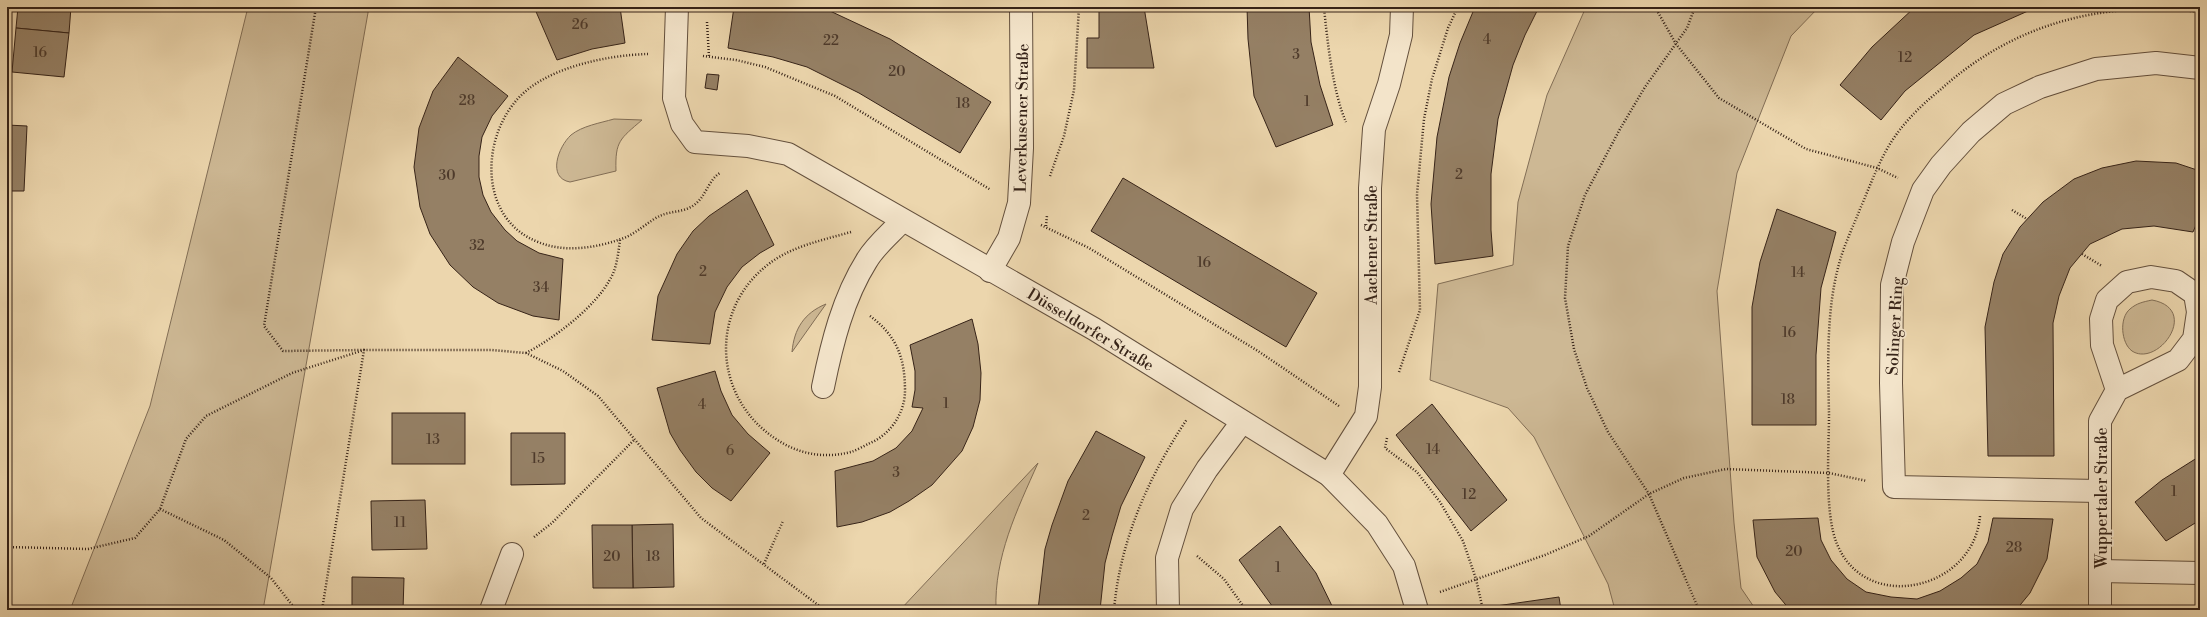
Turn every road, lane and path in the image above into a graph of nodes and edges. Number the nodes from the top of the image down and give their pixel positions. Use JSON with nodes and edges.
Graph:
{"nodes":[{"id":1,"x":316,"y":7,"type":"edge"},
{"id":2,"x":677,"y":7,"type":"edge"},
{"id":3,"x":1022,"y":7,"type":"edge"},
{"id":4,"x":1079,"y":7,"type":"edge"},
{"id":5,"x":1324,"y":7,"type":"edge"},
{"id":6,"x":1402,"y":7,"type":"edge"},
{"id":7,"x":1458,"y":7,"type":"edge"},
{"id":8,"x":1655,"y":7,"type":"edge"},
{"id":9,"x":1695,"y":7,"type":"edge"},
{"id":10,"x":2200,"y":12,"type":"edge"},
{"id":11,"x":706,"y":14,"type":"dead end"},
{"id":12,"x":1676,"y":44,"type":"junction"},
{"id":13,"x":709,"y":57,"type":"dead end"},
{"id":14,"x":2200,"y":68,"type":"edge"},
{"id":15,"x":1373,"y":148,"type":"junction"},
{"id":16,"x":1877,"y":168,"type":"junction"},
{"id":17,"x":1050,"y":181,"type":"dead end"},
{"id":18,"x":1923,"y":190,"type":"junction"},
{"id":19,"x":2012,"y":210,"type":"dead end"},
{"id":20,"x":1047,"y":211,"type":"dead end"},
{"id":21,"x":2027,"y":219,"type":"dead end"},
{"id":22,"x":902,"y":220,"type":"junction"},
{"id":23,"x":1046,"y":226,"type":"dead end"},
{"id":24,"x":620,"y":240,"type":"dead end"},
{"id":25,"x":990,"y":271,"type":"junction"},
{"id":26,"x":2197,"y":292,"type":"edge"},
{"id":27,"x":364,"y":350,"type":"junction"},
{"id":28,"x":526,"y":353,"type":"junction"},
{"id":29,"x":1399,"y":373,"type":"dead end"},
{"id":30,"x":823,"y":387,"type":"dead end"},
{"id":31,"x":2117,"y":390,"type":"junction"},
{"id":32,"x":1202,"y":397,"type":"junction"},
{"id":33,"x":1242,"y":422,"type":"junction"},
{"id":34,"x":1387,"y":436,"type":"dead end"},
{"id":35,"x":634,"y":440,"type":"junction"},
{"id":36,"x":1829,"y":473,"type":"junction"},
{"id":37,"x":1329,"y":475,"type":"junction"},
{"id":38,"x":1894,"y":487,"type":"junction"},
{"id":39,"x":1982,"y":489,"type":"junction"},
{"id":40,"x":2100,"y":491,"type":"junction"},
{"id":41,"x":1649,"y":494,"type":"junction"},
{"id":42,"x":160,"y":508,"type":"junction"},
{"id":43,"x":783,"y":521,"type":"dead end"},
{"id":44,"x":1172,"y":539,"type":"junction"},
{"id":45,"x":7,"y":547,"type":"edge"},
{"id":46,"x":512,"y":554,"type":"joint"},
{"id":47,"x":764,"y":564,"type":"junction"},
{"id":48,"x":2100,"y":571,"type":"junction"},
{"id":49,"x":2200,"y":573,"type":"edge"},
{"id":50,"x":1476,"y":579,"type":"junction"},
{"id":51,"x":1416,"y":605,"type":"edge"},
{"id":52,"x":296,"y":610,"type":"edge"},
{"id":53,"x":322,"y":610,"type":"edge"},
{"id":54,"x":491,"y":610,"type":"edge"},
{"id":55,"x":825,"y":610,"type":"edge"},
{"id":56,"x":1114,"y":610,"type":"edge"},
{"id":57,"x":1168,"y":610,"type":"edge"},
{"id":58,"x":1246,"y":610,"type":"edge"},
{"id":59,"x":1483,"y":610,"type":"edge"},
{"id":60,"x":1699,"y":610,"type":"edge"},
{"id":61,"x":2100,"y":610,"type":"edge"}],
"edges":[{"from":1,"to":27,"type":"path"},
{"from":2,"to":22,"type":"street","name":"Düsseldorfer Straße"},
{"from":3,"to":25,"type":"street","name":"Leverkusener Straße"},
{"from":4,"to":17,"type":"path"},
{"from":5,"to":15,"type":"path"},
{"from":6,"to":15,"type":"street","name":"Aachener Straße"},
{"from":7,"to":29,"type":"path"},
{"from":8,"to":12,"type":"path"},
{"from":9,"to":12,"type":"path"},
{"from":10,"to":16,"type":"path"},
{"from":11,"to":13,"type":"path"},
{"from":12,"to":16,"type":"path"},
{"from":12,"to":41,"type":"path"},
{"from":14,"to":18,"type":"street","name":"Solinger Ring"},
{"from":15,"to":37,"type":"street","name":"Aachener Straße"},
{"from":16,"to":18,"type":"path"},
{"from":16,"to":36,"type":"path"},
{"from":18,"to":38,"type":"street","name":"Solinger Ring"},
{"from":19,"to":21,"type":"path"},
{"from":20,"to":23,"type":"path"},
{"from":22,"to":25,"type":"street","name":"Düsseldorfer Straße"},
{"from":22,"to":30,"type":"street"},
{"from":24,"to":28,"type":"path"},
{"from":25,"to":32,"type":"street","name":"Düsseldorfer Straße"},
{"from":26,"to":31,"type":"street"},
{"from":26,"to":31,"type":"street"},
{"from":27,"to":28,"type":"path"},
{"from":27,"to":42,"type":"path"},
{"from":27,"to":53,"type":"path"},
{"from":28,"to":35,"type":"path"},
{"from":31,"to":40,"type":"street","name":"Wuppertaler Straße"},
{"from":32,"to":33,"type":"street","name":"Düsseldorfer Straße"},
{"from":32,"to":56,"type":"path"},
{"from":33,"to":37,"type":"street","name":"Düsseldorfer Straße"},
{"from":33,"to":44,"type":"street"},
{"from":34,"to":50,"type":"path"},
{"from":35,"to":46,"type":"path"},
{"from":35,"to":47,"type":"path"},
{"from":36,"to":38,"type":"path"},
{"from":36,"to":39,"type":"path"},
{"from":36,"to":41,"type":"path"},
{"from":37,"to":51,"type":"street","name":"Düsseldorfer Straße"},
{"from":38,"to":39,"type":"street"},
{"from":39,"to":40,"type":"street"},
{"from":40,"to":48,"type":"street","name":"Wuppertaler Straße"},
{"from":41,"to":50,"type":"path"},
{"from":41,"to":60,"type":"path"},
{"from":42,"to":45,"type":"path"},
{"from":42,"to":52,"type":"path"},
{"from":43,"to":47,"type":"path"},
{"from":44,"to":57,"type":"street"},
{"from":44,"to":58,"type":"path"},
{"from":46,"to":54,"type":"street"},
{"from":47,"to":55,"type":"path"},
{"from":48,"to":49,"type":"street"},
{"from":48,"to":61,"type":"street","name":"Wuppertaler Straße"},
{"from":50,"to":51,"type":"path"},
{"from":50,"to":59,"type":"path"}]}
